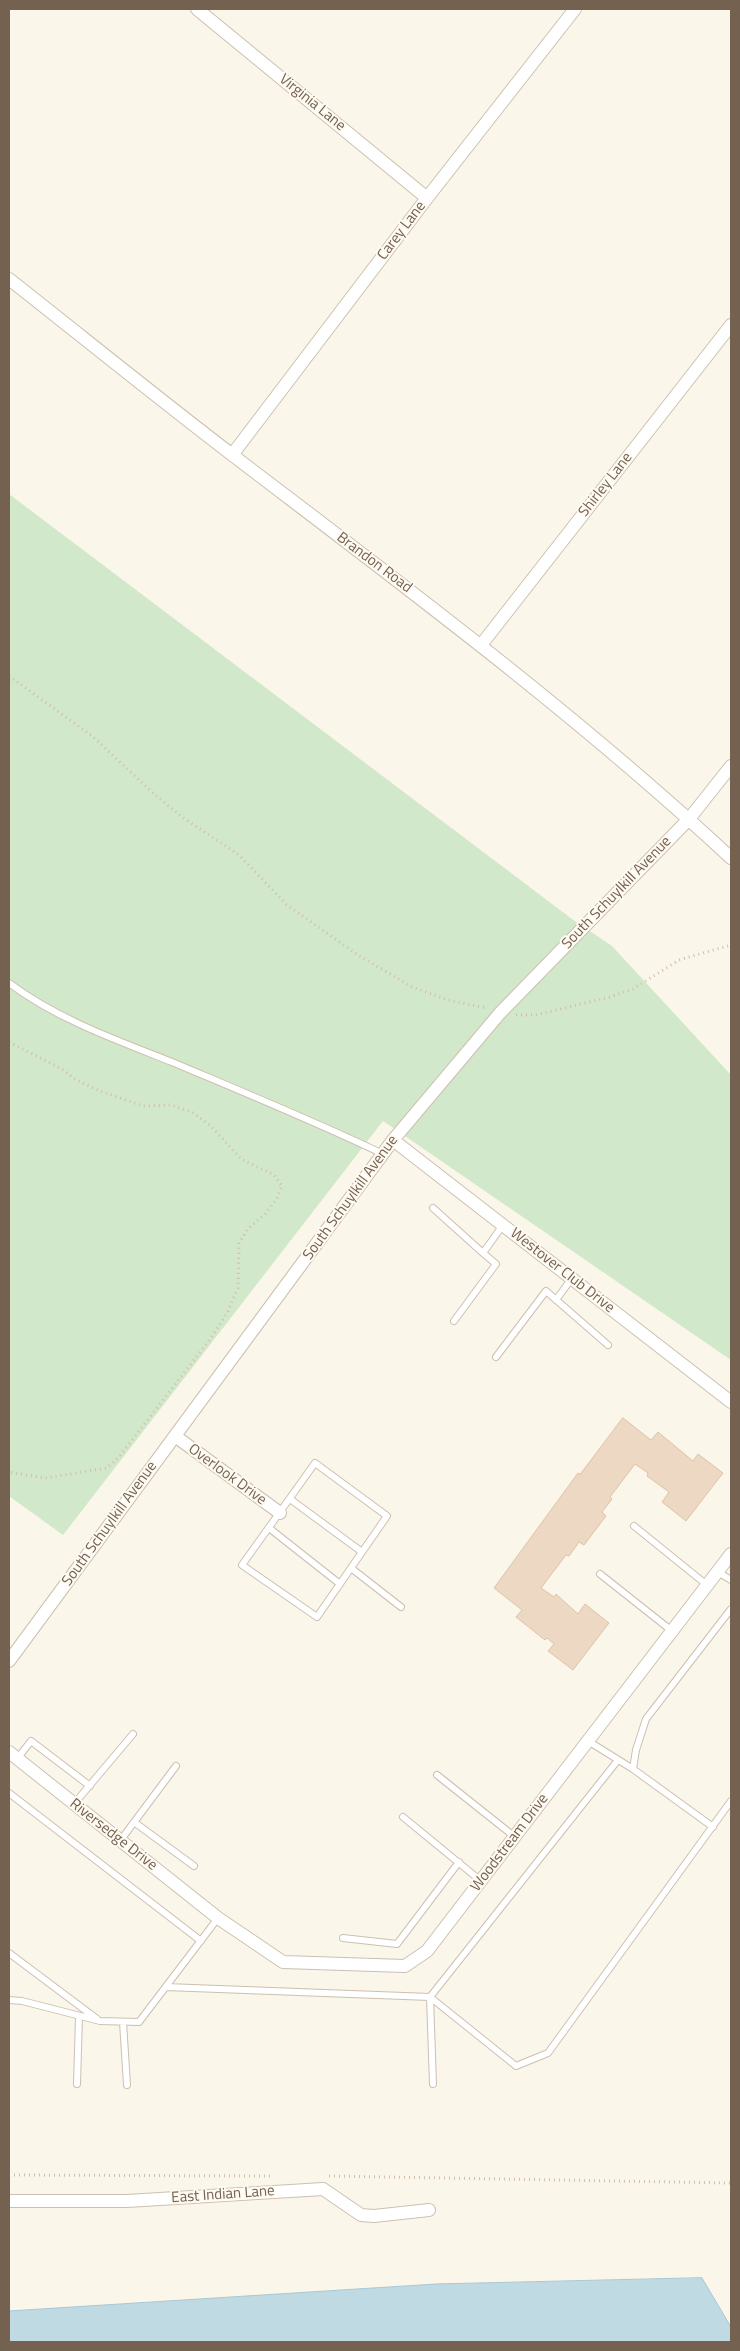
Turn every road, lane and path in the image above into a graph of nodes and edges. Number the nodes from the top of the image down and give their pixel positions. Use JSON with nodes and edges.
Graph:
{"nodes":[{"id":1,"x":197,"y":9,"type":"edge"},
{"id":2,"x":575,"y":9,"type":"edge"},
{"id":3,"x":427,"y":198,"type":"junction"},
{"id":4,"x":9,"y":279,"type":"edge"},
{"id":5,"x":731,"y":325,"type":"edge"},
{"id":6,"x":232,"y":455,"type":"junction"},
{"id":7,"x":481,"y":645,"type":"junction"},
{"id":8,"x":9,"y":676,"type":"edge"},
{"id":9,"x":731,"y":766,"type":"edge"},
{"id":10,"x":689,"y":819,"type":"junction"},
{"id":11,"x":731,"y":858,"type":"edge"},
{"id":12,"x":731,"y":945,"type":"edge"},
{"id":13,"x":9,"y":983,"type":"edge"},
{"id":14,"x":501,"y":1012,"type":"junction"},
{"id":15,"x":9,"y":1042,"type":"edge"},
{"id":16,"x":393,"y":1140,"type":"junction"},
{"id":17,"x":383,"y":1154,"type":"junction"},
{"id":18,"x":433,"y":1208,"type":"dead end"},
{"id":19,"x":503,"y":1225,"type":"junction"},
{"id":20,"x":482,"y":1253,"type":"junction"},
{"id":21,"x":572,"y":1278,"type":"junction"},
{"id":22,"x":556,"y":1300,"type":"junction"},
{"id":23,"x":454,"y":1322,"type":"dead end"},
{"id":24,"x":608,"y":1345,"type":"dead end"},
{"id":25,"x":496,"y":1357,"type":"dead end"},
{"id":26,"x":731,"y":1402,"type":"edge"},
{"id":27,"x":175,"y":1436,"type":"junction"},
{"id":28,"x":9,"y":1472,"type":"edge"},
{"id":29,"x":290,"y":1499,"type":"junction"},
{"id":30,"x":280,"y":1513,"type":"junction"},
{"id":31,"x":634,"y":1526,"type":"dead end"},
{"id":32,"x":269,"y":1528,"type":"junction"},
{"id":33,"x":362,"y":1552,"type":"junction"},
{"id":34,"x":731,"y":1554,"type":"edge"},
{"id":35,"x":351,"y":1568,"type":"junction"},
{"id":36,"x":718,"y":1572,"type":"junction"},
{"id":37,"x":600,"y":1574,"type":"dead end"},
{"id":38,"x":731,"y":1580,"type":"edge"},
{"id":39,"x":340,"y":1584,"type":"junction"},
{"id":40,"x":708,"y":1585,"type":"junction"},
{"id":41,"x":401,"y":1607,"type":"dead end"},
{"id":42,"x":731,"y":1609,"type":"edge"},
{"id":43,"x":672,"y":1631,"type":"junction"},
{"id":44,"x":9,"y":1661,"type":"edge"},
{"id":45,"x":133,"y":1734,"type":"dead end"},
{"id":46,"x":588,"y":1741,"type":"junction"},
{"id":47,"x":13,"y":1756,"type":"edge"},
{"id":48,"x":618,"y":1760,"type":"junction"},
{"id":49,"x":176,"y":1766,"type":"dead end"},
{"id":50,"x":633,"y":1769,"type":"junction"},
{"id":51,"x":437,"y":1775,"type":"dead end"},
{"id":52,"x":90,"y":1786,"type":"junction"},
{"id":53,"x":9,"y":1793,"type":"edge"},
{"id":54,"x":731,"y":1801,"type":"edge"},
{"id":55,"x":74,"y":1804,"type":"junction"},
{"id":56,"x":403,"y":1817,"type":"dead end"},
{"id":57,"x":134,"y":1822,"type":"junction"},
{"id":58,"x":713,"y":1827,"type":"junction"},
{"id":59,"x":515,"y":1837,"type":"junction"},
{"id":60,"x":120,"y":1841,"type":"junction"},
{"id":61,"x":459,"y":1862,"type":"junction"},
{"id":62,"x":194,"y":1866,"type":"dead end"},
{"id":63,"x":481,"y":1880,"type":"junction"},
{"id":64,"x":218,"y":1918,"type":"junction"},
{"id":65,"x":343,"y":1938,"type":"dead end"},
{"id":66,"x":201,"y":1941,"type":"junction"},
{"id":67,"x":9,"y":1953,"type":"edge"},
{"id":68,"x":166,"y":1987,"type":"junction"},
{"id":69,"x":430,"y":1997,"type":"junction"},
{"id":70,"x":9,"y":2000,"type":"edge"},
{"id":71,"x":79,"y":2016,"type":"junction"},
{"id":72,"x":100,"y":2021,"type":"junction"},
{"id":73,"x":123,"y":2022,"type":"junction"},
{"id":74,"x":77,"y":2084,"type":"dead end"},
{"id":75,"x":433,"y":2084,"type":"dead end"},
{"id":76,"x":127,"y":2085,"type":"dead end"},
{"id":77,"x":9,"y":2175,"type":"edge"},
{"id":78,"x":276,"y":2176,"type":"dead end"},
{"id":79,"x":324,"y":2176,"type":"dead end"},
{"id":80,"x":731,"y":2184,"type":"edge"},
{"id":81,"x":9,"y":2201,"type":"edge"},
{"id":82,"x":429,"y":2210,"type":"dead end"}],
"edges":[{"from":1,"to":3,"type":"street","name":"Virginia Lane"},
{"from":2,"to":3,"type":"street","name":"Carey Lane"},
{"from":3,"to":6,"type":"street","name":"Carey Lane"},
{"from":4,"to":6,"type":"street","name":"Brandon Road"},
{"from":5,"to":7,"type":"street","name":"Shirley Lane"},
{"from":6,"to":7,"type":"street","name":"Brandon Road"},
{"from":7,"to":10,"type":"street","name":"Brandon Road"},
{"from":8,"to":14,"type":"path"},
{"from":9,"to":10,"type":"street","name":"South Schuylkill Avenue"},
{"from":10,"to":11,"type":"street","name":"Brandon Road"},
{"from":10,"to":14,"type":"street","name":"South Schuylkill Avenue"},
{"from":12,"to":14,"type":"path"},
{"from":13,"to":17,"type":"lane"},
{"from":14,"to":16,"type":"street","name":"South Schuylkill Avenue"},
{"from":15,"to":28,"type":"path"},
{"from":16,"to":17,"type":"street","name":"South Schuylkill Avenue"},
{"from":16,"to":19,"type":"street","name":"Westover Club Drive"},
{"from":17,"to":27,"type":"street","name":"South Schuylkill Avenue"},
{"from":18,"to":20,"type":"lane"},
{"from":19,"to":20,"type":"lane"},
{"from":19,"to":21,"type":"street","name":"Westover Club Drive"},
{"from":20,"to":23,"type":"lane"},
{"from":21,"to":22,"type":"lane"},
{"from":21,"to":26,"type":"street","name":"Westover Club Drive"},
{"from":22,"to":24,"type":"lane"},
{"from":22,"to":25,"type":"lane"},
{"from":27,"to":30,"type":"street","name":"Overlook Drive"},
{"from":27,"to":44,"type":"street","name":"South Schuylkill Avenue"},
{"from":29,"to":30,"type":"lane"},
{"from":29,"to":33,"type":"lane"},
{"from":29,"to":33,"type":"lane"},
{"from":30,"to":32,"type":"lane"},
{"from":31,"to":40,"type":"lane"},
{"from":32,"to":39,"type":"lane"},
{"from":32,"to":39,"type":"lane"},
{"from":33,"to":35,"type":"lane"},
{"from":34,"to":36,"type":"street","name":"Woodstream Drive"},
{"from":35,"to":39,"type":"lane"},
{"from":35,"to":41,"type":"lane"},
{"from":36,"to":38,"type":"lane"},
{"from":36,"to":40,"type":"street","name":"Woodstream Drive"},
{"from":37,"to":43,"type":"lane"},
{"from":40,"to":43,"type":"street","name":"Woodstream Drive"},
{"from":42,"to":50,"type":"lane"},
{"from":43,"to":46,"type":"street","name":"Woodstream Drive"},
{"from":45,"to":52,"type":"lane"},
{"from":46,"to":48,"type":"lane"},
{"from":46,"to":59,"type":"street","name":"Woodstream Drive"},
{"from":47,"to":52,"type":"lane"},
{"from":47,"to":55,"type":"street","name":"Riversedge Drive"},
{"from":48,"to":50,"type":"lane"},
{"from":48,"to":69,"type":"lane"},
{"from":49,"to":57,"type":"lane"},
{"from":50,"to":58,"type":"lane"},
{"from":51,"to":59,"type":"lane"},
{"from":52,"to":55,"type":"lane"},
{"from":53,"to":66,"type":"lane"},
{"from":54,"to":58,"type":"lane"},
{"from":55,"to":60,"type":"street","name":"Riversedge Drive"},
{"from":56,"to":61,"type":"lane"},
{"from":57,"to":60,"type":"lane"},
{"from":57,"to":62,"type":"lane"},
{"from":58,"to":69,"type":"lane"},
{"from":59,"to":63,"type":"street","name":"Woodstream Drive"},
{"from":60,"to":64,"type":"street","name":"Riversedge Drive"},
{"from":61,"to":63,"type":"lane"},
{"from":61,"to":65,"type":"lane"},
{"from":63,"to":64,"type":"street","name":"Woodstream Drive"},
{"from":64,"to":66,"type":"lane"},
{"from":66,"to":68,"type":"lane"},
{"from":67,"to":72,"type":"lane"},
{"from":68,"to":69,"type":"lane"},
{"from":68,"to":73,"type":"lane"},
{"from":69,"to":75,"type":"lane"},
{"from":70,"to":71,"type":"lane"},
{"from":71,"to":72,"type":"lane"},
{"from":71,"to":74,"type":"lane"},
{"from":72,"to":73,"type":"lane"},
{"from":73,"to":76,"type":"lane"},
{"from":77,"to":78,"type":"path"},
{"from":79,"to":80,"type":"path"},
{"from":81,"to":82,"type":"street","name":"East Indian Lane"}]}
